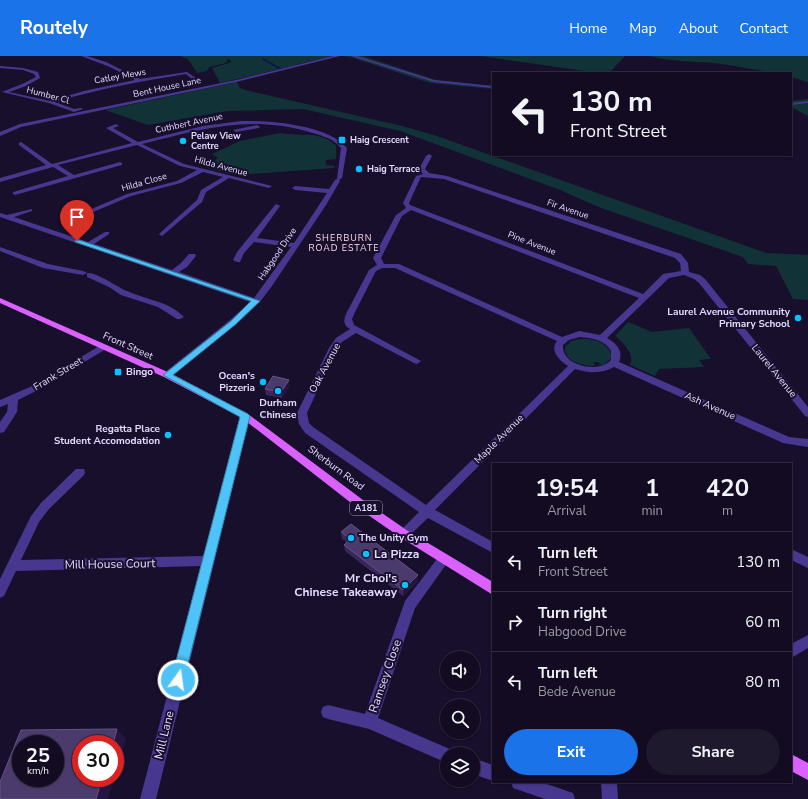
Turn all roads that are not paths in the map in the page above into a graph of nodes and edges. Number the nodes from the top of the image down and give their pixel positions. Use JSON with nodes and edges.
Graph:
{"nodes":[{"id":1,"x":83,"y":56,"type":"edge"},
{"id":2,"x":338,"y":56,"type":"edge"},
{"id":3,"x":353,"y":56,"type":"edge"},
{"id":4,"x":0,"y":67,"type":"edge"},
{"id":5,"x":194,"y":78,"type":"dead end"},
{"id":6,"x":138,"y":80,"type":"junction"},
{"id":7,"x":492,"y":87,"type":"edge"},
{"id":8,"x":2,"y":93,"type":"edge"},
{"id":9,"x":134,"y":98,"type":"dead end"},
{"id":10,"x":50,"y":102,"type":"junction"},
{"id":11,"x":808,"y":102,"type":"edge"},
{"id":12,"x":792,"y":104,"type":"edge"},
{"id":13,"x":245,"y":122,"type":"junction"},
{"id":14,"x":116,"y":126,"type":"dead end"},
{"id":15,"x":257,"y":127,"type":"dead end"},
{"id":16,"x":246,"y":129,"type":"junction"},
{"id":17,"x":236,"y":130,"type":"dead end"},
{"id":18,"x":0,"y":134,"type":"edge"},
{"id":19,"x":136,"y":143,"type":"junction"},
{"id":20,"x":21,"y":144,"type":"dead end"},
{"id":21,"x":429,"y":156,"type":"dead end"},
{"id":22,"x":120,"y":164,"type":"dead end"},
{"id":23,"x":52,"y":165,"type":"junction"},
{"id":24,"x":202,"y":170,"type":"junction"},
{"id":25,"x":427,"y":175,"type":"junction"},
{"id":26,"x":73,"y":177,"type":"junction"},
{"id":27,"x":227,"y":177,"type":"junction"},
{"id":28,"x":0,"y":180,"type":"edge"},
{"id":29,"x":338,"y":180,"type":"joint"},
{"id":30,"x":258,"y":184,"type":"junction"},
{"id":31,"x":269,"y":186,"type":"dead end"},
{"id":32,"x":295,"y":188,"type":"dead end"},
{"id":33,"x":250,"y":190,"type":"dead end"},
{"id":34,"x":331,"y":191,"type":"junction"},
{"id":35,"x":14,"y":194,"type":"dead end"},
{"id":36,"x":277,"y":206,"type":"dead end"},
{"id":37,"x":411,"y":208,"type":"junction"},
{"id":38,"x":30,"y":210,"type":"dead end"},
{"id":39,"x":91,"y":211,"type":"dead end"},
{"id":40,"x":0,"y":215,"type":"edge"},
{"id":41,"x":8,"y":217,"type":"junction"},
{"id":42,"x":108,"y":233,"type":"dead end"},
{"id":43,"x":162,"y":234,"type":"dead end"},
{"id":44,"x":252,"y":240,"type":"junction"},
{"id":45,"x":88,"y":245,"type":"junction"},
{"id":46,"x":295,"y":245,"type":"junction"},
{"id":47,"x":0,"y":249,"type":"edge"},
{"id":48,"x":192,"y":256,"type":"dead end"},
{"id":49,"x":237,"y":260,"type":"dead end"},
{"id":50,"x":381,"y":266,"type":"junction"},
{"id":51,"x":172,"y":273,"type":"junction"},
{"id":52,"x":688,"y":274,"type":"junction"},
{"id":53,"x":645,"y":297,"type":"junction"},
{"id":54,"x":0,"y":300,"type":"edge"},
{"id":55,"x":256,"y":301,"type":"junction"},
{"id":56,"x":180,"y":316,"type":"dead end"},
{"id":57,"x":356,"y":329,"type":"junction"},
{"id":58,"x":602,"y":338,"type":"junction"},
{"id":59,"x":562,"y":340,"type":"junction"},
{"id":60,"x":103,"y":347,"type":"junction"},
{"id":61,"x":417,"y":361,"type":"dead end"},
{"id":62,"x":614,"y":363,"type":"junction"},
{"id":63,"x":573,"y":366,"type":"junction"},
{"id":64,"x":167,"y":375,"type":"junction"},
{"id":65,"x":13,"y":399,"type":"junction"},
{"id":66,"x":0,"y":404,"type":"edge"},
{"id":67,"x":808,"y":414,"type":"edge"},
{"id":68,"x":245,"y":416,"type":"junction"},
{"id":69,"x":0,"y":429,"type":"edge"},
{"id":70,"x":808,"y":443,"type":"edge"},
{"id":71,"x":80,"y":472,"type":"dead end"},
{"id":72,"x":426,"y":512,"type":"junction"},
{"id":73,"x":404,"y":534,"type":"junction"},
{"id":74,"x":492,"y":547,"type":"edge"},
{"id":75,"x":792,"y":555,"type":"edge"},
{"id":76,"x":444,"y":559,"type":"junction"},
{"id":77,"x":208,"y":561,"type":"junction"},
{"id":78,"x":808,"y":563,"type":"edge"},
{"id":79,"x":13,"y":566,"type":"junction"},
{"id":80,"x":492,"y":588,"type":"edge"},
{"id":81,"x":0,"y":592,"type":"edge"},
{"id":82,"x":807,"y":642,"type":"edge"},
{"id":83,"x":792,"y":650,"type":"edge"},
{"id":84,"x":328,"y":712,"type":"dead end"},
{"id":85,"x":369,"y":722,"type":"junction"},
{"id":86,"x":440,"y":752,"type":"edge"},
{"id":87,"x":792,"y":763,"type":"edge"},
{"id":88,"x":480,"y":768,"type":"edge"},
{"id":89,"x":808,"y":772,"type":"edge"},
{"id":90,"x":492,"y":773,"type":"edge"},
{"id":91,"x":522,"y":783,"type":"edge"},
{"id":92,"x":609,"y":783,"type":"edge"},
{"id":93,"x":148,"y":799,"type":"edge"},
{"id":94,"x":567,"y":799,"type":"edge"},
{"id":95,"x":610,"y":799,"type":"edge"}],
"edges":[{"from":1,"to":6,"type":"street"},
{"from":2,"to":18,"type":"street","name":"Bent House Lane"},
{"from":3,"to":7,"type":"street"},
{"from":4,"to":8,"type":"street"},
{"from":5,"to":6,"type":"street","name":"Catley Mews"},
{"from":6,"to":10,"type":"street","name":"Catley Mews"},
{"from":8,"to":10,"type":"street","name":"Humber Cl"},
{"from":9,"to":10,"type":"street","name":"Humber Cl"},
{"from":11,"to":12,"type":"street"},
{"from":13,"to":16,"type":"street"},
{"from":13,"to":19,"type":"street","name":"Cuthbert Avenue"},
{"from":13,"to":29,"type":"street","name":"Cuthbert Avenue"},
{"from":14,"to":19,"type":"street"},
{"from":15,"to":16,"type":"street"},
{"from":16,"to":17,"type":"street"},
{"from":19,"to":23,"type":"street","name":"Cuthbert Avenue"},
{"from":19,"to":24,"type":"street","name":"Hilda Avenue"},
{"from":20,"to":23,"type":"street"},
{"from":21,"to":25,"type":"street"},
{"from":22,"to":26,"type":"street"},
{"from":23,"to":26,"type":"street"},
{"from":23,"to":28,"type":"street","name":"Cuthbert Avenue"},
{"from":24,"to":27,"type":"street","name":"Hilda Avenue"},
{"from":24,"to":39,"type":"street","name":"Hilda Close"},
{"from":25,"to":37,"type":"street"},
{"from":25,"to":52,"type":"street","name":"Fir Avenue"},
{"from":26,"to":35,"type":"street"},
{"from":27,"to":30,"type":"street","name":"Hilda Avenue"},
{"from":27,"to":43,"type":"street"},
{"from":29,"to":34,"type":"street","name":"Habgood Drive"},
{"from":30,"to":31,"type":"street","name":"Hilda Avenue"},
{"from":30,"to":33,"type":"street","name":"Hilda Avenue"},
{"from":32,"to":34,"type":"street"},
{"from":34,"to":46,"type":"street","name":"Habgood Drive"},
{"from":36,"to":44,"type":"street"},
{"from":37,"to":50,"type":"street"},
{"from":37,"to":53,"type":"street","name":"Pine Avenue"},
{"from":38,"to":41,"type":"street"},
{"from":40,"to":41,"type":"street"},
{"from":41,"to":45,"type":"street"},
{"from":42,"to":45,"type":"street"},
{"from":44,"to":46,"type":"street"},
{"from":44,"to":49,"type":"street"},
{"from":45,"to":51,"type":"street"},
{"from":46,"to":55,"type":"street","name":"Habgood Drive"},
{"from":47,"to":56,"type":"street"},
{"from":48,"to":51,"type":"street"},
{"from":50,"to":57,"type":"street"},
{"from":50,"to":59,"type":"street"},
{"from":51,"to":55,"type":"street"},
{"from":52,"to":53,"type":"street"},
{"from":52,"to":67,"type":"street","name":"Laurel Avenue"},
{"from":53,"to":58,"type":"street"},
{"from":54,"to":60,"type":"main road","name":"Front Street","number":"A181"},
{"from":55,"to":64,"type":"street","name":"Habgood Drive"},
{"from":57,"to":61,"type":"street"},
{"from":57,"to":72,"type":"street","name":"Oak Avenue"},
{"from":58,"to":59,"type":"street"},
{"from":58,"to":62,"type":"street"},
{"from":59,"to":63,"type":"street"},
{"from":60,"to":64,"type":"main road","name":"Front Street","number":"A181"},
{"from":60,"to":65,"type":"street","name":"Frank Street"},
{"from":62,"to":63,"type":"street"},
{"from":62,"to":70,"type":"street","name":"Ash Avenue"},
{"from":63,"to":72,"type":"street","name":"Maple Avenue"},
{"from":64,"to":68,"type":"main road","name":"Front Street","number":"A181"},
{"from":65,"to":66,"type":"street","name":"Frank Street"},
{"from":65,"to":69,"type":"street"},
{"from":68,"to":73,"type":"main road","name":"Sherburn Road","number":"A181"},
{"from":68,"to":77,"type":"street","name":"Mill Lane"},
{"from":71,"to":79,"type":"street"},
{"from":72,"to":73,"type":"street","name":"Maple Avenue"},
{"from":72,"to":74,"type":"street"},
{"from":73,"to":76,"type":"main road","name":"Sherburn Road","number":"A181"},
{"from":75,"to":78,"type":"street"},
{"from":76,"to":80,"type":"main road","name":"Sherburn Road","number":"A181"},
{"from":76,"to":85,"type":"street","name":"Ramsey Close"},
{"from":77,"to":79,"type":"street","name":"Mill House Court"},
{"from":77,"to":93,"type":"street","name":"Mill Lane"},
{"from":79,"to":81,"type":"street"},
{"from":82,"to":83,"type":"street"},
{"from":84,"to":85,"type":"street"},
{"from":85,"to":86,"type":"street","name":"Ramsey Close"},
{"from":87,"to":89,"type":"main road"},
{"from":88,"to":90,"type":"street"},
{"from":91,"to":94,"type":"street"},
{"from":92,"to":95,"type":"street"}]}
